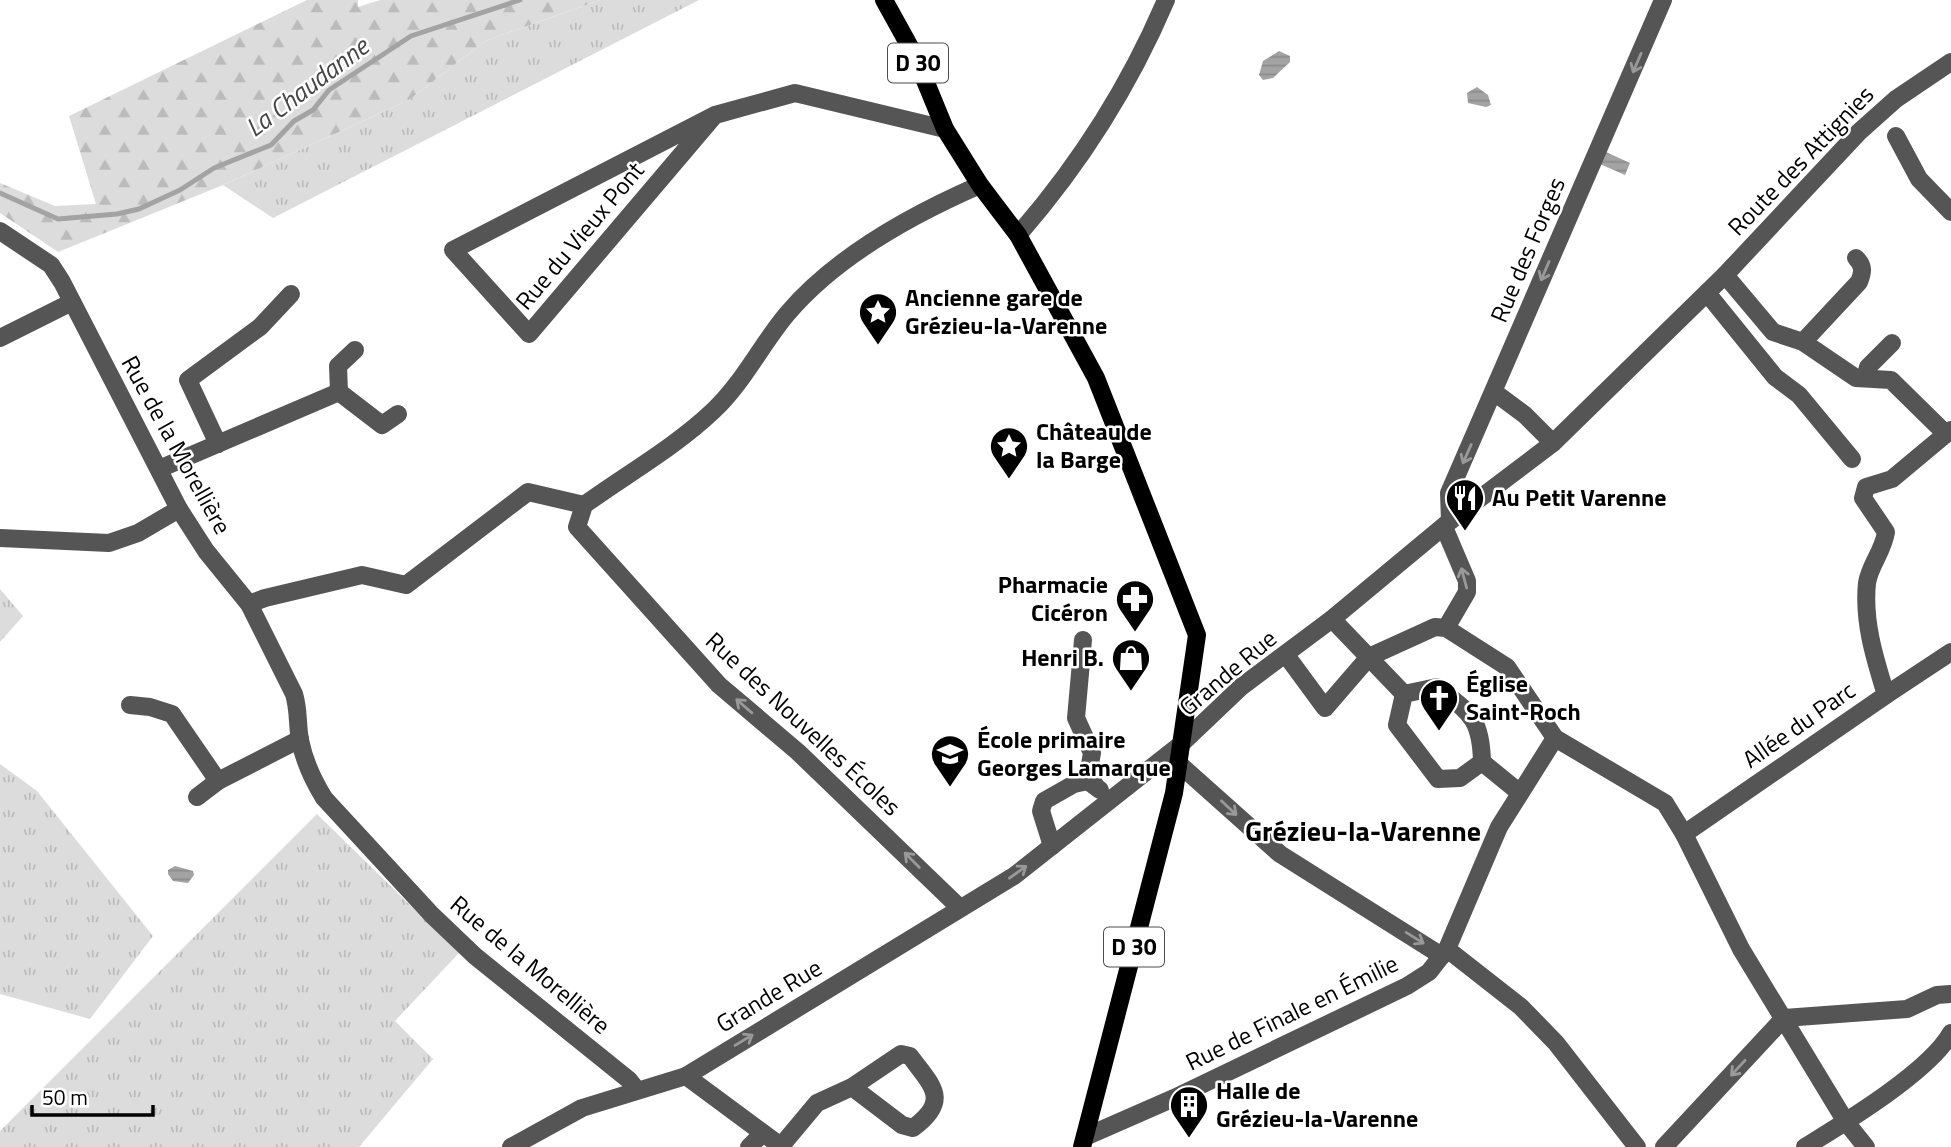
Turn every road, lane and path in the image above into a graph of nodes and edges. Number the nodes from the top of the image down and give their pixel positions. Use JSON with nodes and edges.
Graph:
{"nodes":[{"id":1,"x":884,"y":0,"type":"edge"},
{"id":2,"x":1166,"y":0,"type":"edge"},
{"id":3,"x":1663,"y":0,"type":"edge"},
{"id":4,"x":1951,"y":62,"type":"edge"},
{"id":5,"x":715,"y":115,"type":"junction"},
{"id":6,"x":945,"y":129,"type":"junction"},
{"id":7,"x":1896,"y":136,"type":"dead end"},
{"id":8,"x":980,"y":185,"type":"junction"},
{"id":9,"x":1951,"y":212,"type":"edge"},
{"id":10,"x":0,"y":231,"type":"edge"},
{"id":11,"x":1018,"y":235,"type":"junction"},
{"id":12,"x":1856,"y":258,"type":"dead end"},
{"id":13,"x":1725,"y":275,"type":"junction"},
{"id":14,"x":1707,"y":293,"type":"junction"},
{"id":15,"x":291,"y":294,"type":"dead end"},
{"id":16,"x":72,"y":302,"type":"junction"},
{"id":17,"x":0,"y":338,"type":"edge"},
{"id":18,"x":1803,"y":342,"type":"junction"},
{"id":19,"x":1892,"y":343,"type":"dead end"},
{"id":20,"x":355,"y":350,"type":"dead end"},
{"id":21,"x":1865,"y":378,"type":"junction"},
{"id":22,"x":339,"y":392,"type":"junction"},
{"id":23,"x":1494,"y":392,"type":"junction"},
{"id":24,"x":398,"y":414,"type":"dead end"},
{"id":25,"x":1949,"y":432,"type":"edge"},
{"id":26,"x":1553,"y":443,"type":"junction"},
{"id":27,"x":218,"y":444,"type":"junction"},
{"id":28,"x":1852,"y":459,"type":"dead end"},
{"id":29,"x":159,"y":469,"type":"junction"},
{"id":30,"x":584,"y":505,"type":"junction"},
{"id":31,"x":179,"y":509,"type":"junction"},
{"id":32,"x":1447,"y":524,"type":"junction"},
{"id":33,"x":0,"y":538,"type":"edge"},
{"id":34,"x":249,"y":604,"type":"junction"},
{"id":35,"x":1332,"y":619,"type":"junction"},
{"id":36,"x":1446,"y":628,"type":"junction"},
{"id":37,"x":1083,"y":640,"type":"dead end"},
{"id":38,"x":1951,"y":652,"type":"edge"},
{"id":39,"x":1286,"y":655,"type":"junction"},
{"id":40,"x":1369,"y":657,"type":"junction"},
{"id":41,"x":1404,"y":694,"type":"junction"},
{"id":42,"x":1886,"y":695,"type":"junction"},
{"id":43,"x":130,"y":705,"type":"dead end"},
{"id":44,"x":1555,"y":738,"type":"junction"},
{"id":45,"x":300,"y":739,"type":"junction"},
{"id":46,"x":1179,"y":754,"type":"junction"},
{"id":47,"x":1482,"y":762,"type":"junction"},
{"id":48,"x":218,"y":781,"type":"junction"},
{"id":49,"x":1095,"y":786,"type":"junction"},
{"id":50,"x":1520,"y":793,"type":"junction"},
{"id":51,"x":197,"y":797,"type":"dead end"},
{"id":52,"x":1111,"y":799,"type":"junction"},
{"id":53,"x":1684,"y":834,"type":"junction"},
{"id":54,"x":1052,"y":846,"type":"junction"},
{"id":55,"x":960,"y":908,"type":"junction"},
{"id":56,"x":1445,"y":952,"type":"junction"},
{"id":57,"x":1951,"y":999,"type":"edge"},
{"id":58,"x":1784,"y":1018,"type":"junction"},
{"id":59,"x":1951,"y":1033,"type":"edge"},
{"id":60,"x":713,"y":1059,"type":"junction"},
{"id":61,"x":686,"y":1076,"type":"junction"},
{"id":62,"x":852,"y":1087,"type":"junction"},
{"id":63,"x":636,"y":1089,"type":"junction"},
{"id":64,"x":713,"y":1096,"type":"junction"},
{"id":65,"x":1846,"y":1122,"type":"junction"},
{"id":66,"x":763,"y":1133,"type":"junction"},
{"id":67,"x":1084,"y":1142,"type":"edge"},
{"id":68,"x":511,"y":1147,"type":"edge"},
{"id":69,"x":749,"y":1147,"type":"edge"},
{"id":70,"x":781,"y":1147,"type":"edge"},
{"id":71,"x":1637,"y":1147,"type":"edge"},
{"id":72,"x":1664,"y":1147,"type":"edge"},
{"id":73,"x":1805,"y":1147,"type":"edge"},
{"id":74,"x":1866,"y":1147,"type":"edge"}],
"edges":[{"from":1,"to":6,"type":"main road","number":"D 30"},
{"from":2,"to":11,"type":"street"},
{"from":3,"to":23,"type":"street","name":"Rue des Forges","one_way":true},
{"from":4,"to":13,"type":"street","name":"Route des Attignies"},
{"from":5,"to":5,"type":"street","name":"Rue du Vieux Pont"},
{"from":5,"to":6,"type":"street","name":"Rue du Vieux Pont"},
{"from":6,"to":8,"type":"main road","number":"D 30"},
{"from":7,"to":9,"type":"street"},
{"from":8,"to":11,"type":"main road","number":"D 30"},
{"from":8,"to":30,"type":"street"},
{"from":10,"to":16,"type":"street","name":"Rue de la Morellière"},
{"from":11,"to":46,"type":"main road","number":"D 30"},
{"from":12,"to":18,"type":"street"},
{"from":13,"to":14,"type":"street","name":"Grande Rue"},
{"from":13,"to":18,"type":"street"},
{"from":14,"to":26,"type":"street","name":"Grande Rue"},
{"from":14,"to":28,"type":"street"},
{"from":15,"to":27,"type":"street"},
{"from":16,"to":17,"type":"street"},
{"from":16,"to":29,"type":"street","name":"Rue de la Morellière"},
{"from":18,"to":21,"type":"street"},
{"from":19,"to":21,"type":"street"},
{"from":20,"to":22,"type":"street"},
{"from":21,"to":25,"type":"street"},
{"from":22,"to":24,"type":"street"},
{"from":22,"to":27,"type":"street"},
{"from":23,"to":26,"type":"street"},
{"from":23,"to":32,"type":"street","name":"Rue des Forges","one_way":true},
{"from":25,"to":42,"type":"street","name":"Allée du Parc"},
{"from":26,"to":32,"type":"street","name":"Grande Rue"},
{"from":27,"to":29,"type":"street"},
{"from":29,"to":31,"type":"street","name":"Rue de la Morellière"},
{"from":30,"to":34,"type":"street"},
{"from":55,"to":30,"type":"street","name":"Rue des Nouvelles Écoles","one_way":true},
{"from":31,"to":33,"type":"street"},
{"from":31,"to":34,"type":"street","name":"Rue de la Morellière"},
{"from":32,"to":35,"type":"street","name":"Grande Rue"},
{"from":36,"to":32,"type":"street","one_way":true},
{"from":34,"to":45,"type":"street","name":"Rue de la Morellière"},
{"from":35,"to":39,"type":"street","name":"Grande Rue"},
{"from":35,"to":40,"type":"street"},
{"from":36,"to":40,"type":"street"},
{"from":36,"to":44,"type":"street"},
{"from":37,"to":49,"type":"street"},
{"from":38,"to":42,"type":"street"},
{"from":39,"to":40,"type":"street"},
{"from":39,"to":46,"type":"street","name":"Grande Rue"},
{"from":40,"to":41,"type":"street"},
{"from":41,"to":47,"type":"street"},
{"from":41,"to":47,"type":"street"},
{"from":42,"to":53,"type":"street","name":"Allée du Parc"},
{"from":43,"to":48,"type":"street"},
{"from":44,"to":50,"type":"street","name":"Rue de Finale en Émilie"},
{"from":44,"to":53,"type":"street"},
{"from":45,"to":48,"type":"street"},
{"from":45,"to":63,"type":"street","name":"Rue de la Morellière"},
{"from":46,"to":52,"type":"street","name":"Grande Rue"},
{"from":46,"to":56,"type":"street","one_way":true},
{"from":46,"to":67,"type":"main road","number":"D 30"},
{"from":47,"to":50,"type":"street"},
{"from":48,"to":51,"type":"street"},
{"from":49,"to":52,"type":"street"},
{"from":49,"to":54,"type":"street"},
{"from":50,"to":56,"type":"street","name":"Rue de Finale en Émilie"},
{"from":52,"to":54,"type":"street","name":"Grande Rue"},
{"from":53,"to":58,"type":"street"},
{"from":55,"to":54,"type":"street","name":"Grande Rue","one_way":true},
{"from":60,"to":55,"type":"street","name":"Grande Rue","one_way":true},
{"from":56,"to":67,"type":"street","name":"Rue de Finale en Émilie"},
{"from":56,"to":71,"type":"street"},
{"from":57,"to":58,"type":"street"},
{"from":58,"to":65,"type":"street"},
{"from":58,"to":72,"type":"street","one_way":true},
{"from":59,"to":65,"type":"street"},
{"from":60,"to":61,"type":"street","name":"Grande Rue"},
{"from":60,"to":64,"type":"street"},
{"from":61,"to":63,"type":"street","name":"Grande Rue"},
{"from":61,"to":64,"type":"street"},
{"from":62,"to":62,"type":"street"},
{"from":62,"to":70,"type":"street"},
{"from":63,"to":68,"type":"street","name":"Grande Rue"},
{"from":64,"to":66,"type":"street"},
{"from":65,"to":73,"type":"street"},
{"from":65,"to":74,"type":"street"},
{"from":66,"to":69,"type":"street"},
{"from":66,"to":70,"type":"street"}]}
